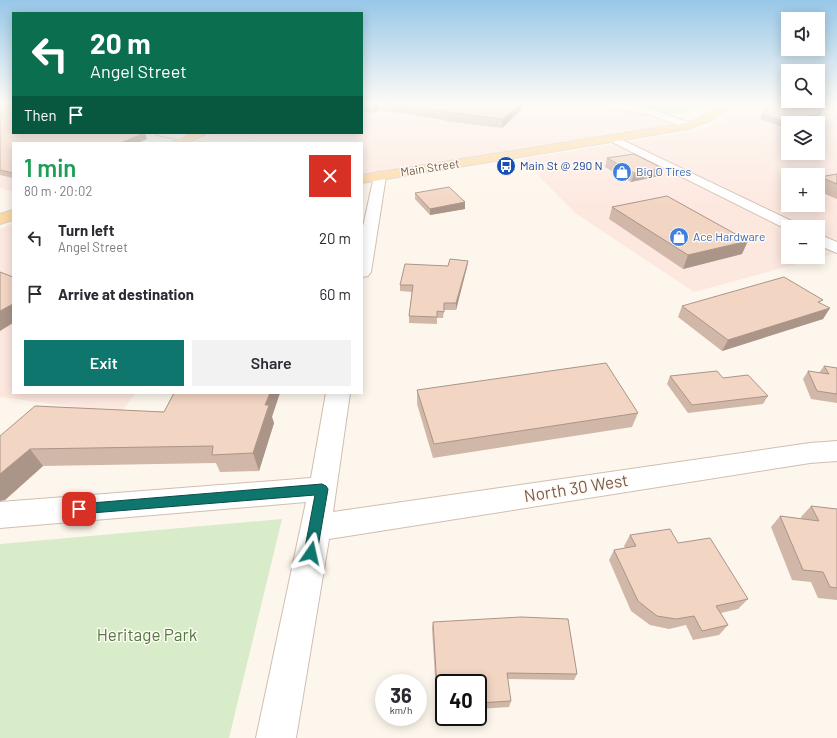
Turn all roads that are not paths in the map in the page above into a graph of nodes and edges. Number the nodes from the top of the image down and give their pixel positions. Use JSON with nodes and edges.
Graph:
{"nodes":[{"id":1,"x":186,"y":137,"type":"edge"},
{"id":2,"x":623,"y":137,"type":"edge"},
{"id":3,"x":189,"y":138,"type":"joint"},
{"id":4,"x":614,"y":139,"type":"junction"},
{"id":5,"x":180,"y":142,"type":"edge"},
{"id":6,"x":380,"y":176,"type":"junction"},
{"id":7,"x":363,"y":179,"type":"edge"},
{"id":8,"x":0,"y":206,"type":"edge"},
{"id":9,"x":12,"y":210,"type":"edge"},
{"id":10,"x":12,"y":214,"type":"edge"},
{"id":11,"x":0,"y":220,"type":"edge"},
{"id":12,"x":781,"y":221,"type":"edge"},
{"id":13,"x":825,"y":242,"type":"edge"},
{"id":14,"x":837,"y":248,"type":"edge"},
{"id":15,"x":363,"y":267,"type":"edge"},
{"id":16,"x":338,"y":394,"type":"edge"},
{"id":17,"x":837,"y":451,"type":"edge"},
{"id":18,"x":322,"y":489,"type":"junction"},
{"id":19,"x":0,"y":515,"type":"edge"},
{"id":20,"x":316,"y":528,"type":"junction"},
{"id":21,"x":276,"y":738,"type":"edge"}],
"edges":[{"from":1,"to":3,"type":"street"},
{"from":2,"to":4,"type":"main road","name":"Main Street"},
{"from":3,"to":5,"type":"main road"},
{"from":4,"to":6,"type":"main road","name":"Main Street"},
{"from":4,"to":12,"type":"street"},
{"from":6,"to":7,"type":"main road","name":"Main Street"},
{"from":6,"to":15,"type":"street"},
{"from":8,"to":9,"type":"main road"},
{"from":10,"to":11,"type":"main road"},
{"from":13,"to":14,"type":"street"},
{"from":16,"to":18,"type":"street"},
{"from":17,"to":20,"type":"street","name":"North 30 West"},
{"from":18,"to":19,"type":"street"},
{"from":18,"to":20,"type":"street"},
{"from":20,"to":21,"type":"street"}]}
